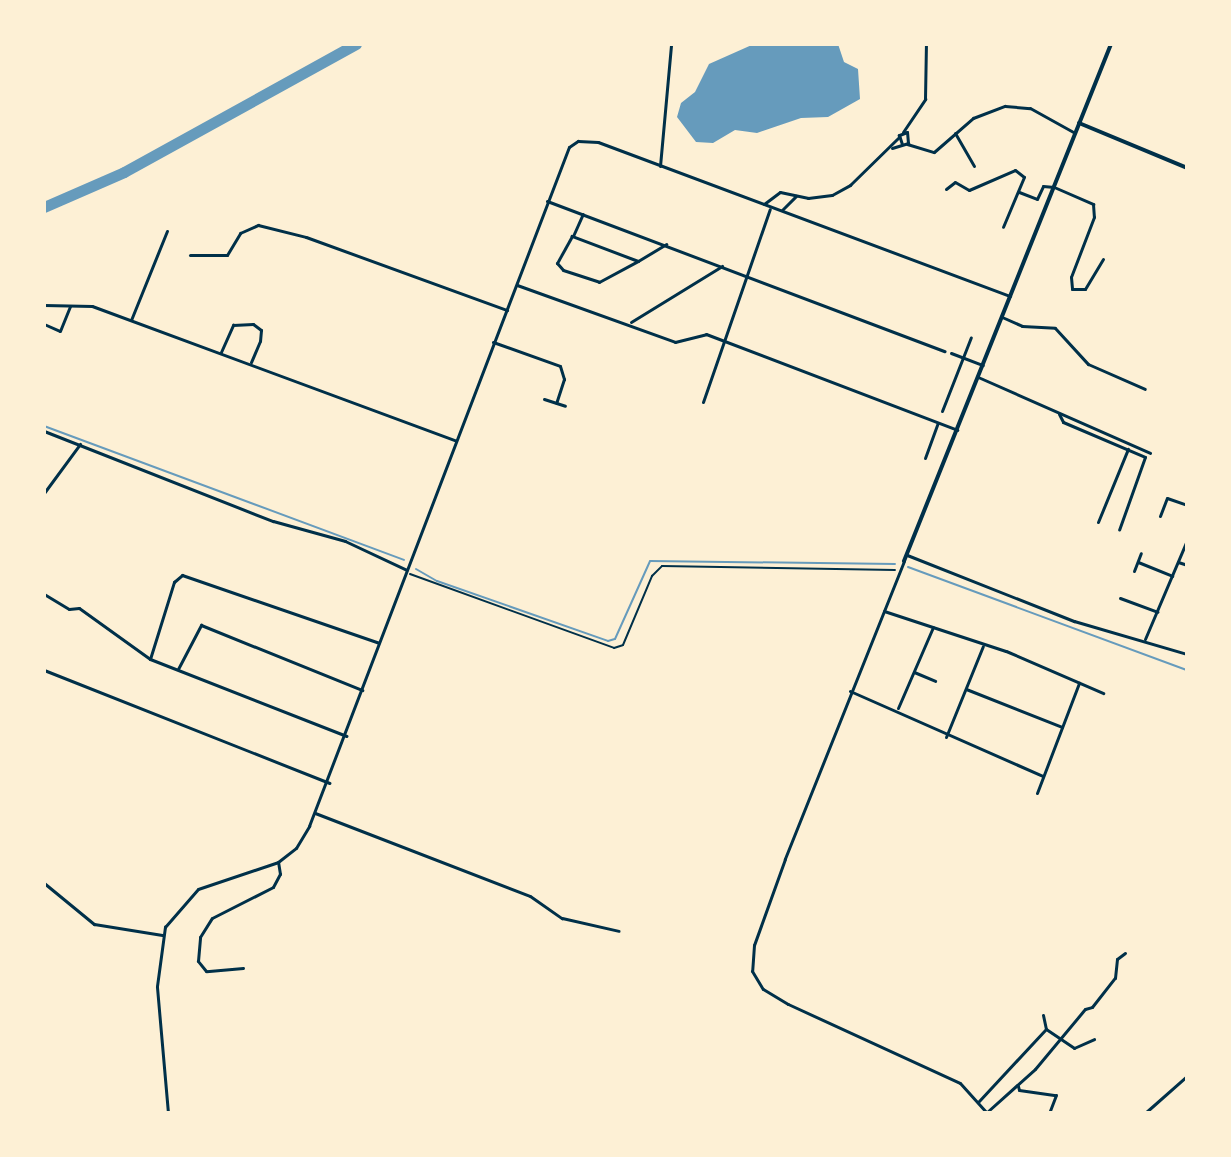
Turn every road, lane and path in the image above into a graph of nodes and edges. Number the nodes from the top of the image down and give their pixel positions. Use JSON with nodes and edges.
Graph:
{"nodes":[{"id":1,"x":671,"y":44,"type":"edge"},
{"id":2,"x":926,"y":44,"type":"edge"},
{"id":3,"x":1111,"y":44,"type":"edge"},
{"id":4,"x":1079,"y":123,"type":"junction"},
{"id":5,"x":912,"y":124,"type":"junction"},
{"id":6,"x":903,"y":132,"type":"junction"},
{"id":7,"x":955,"y":133,"type":"junction"},
{"id":8,"x":1075,"y":133,"type":"junction"},
{"id":9,"x":899,"y":137,"type":"junction"},
{"id":10,"x":910,"y":137,"type":"junction"},
{"id":11,"x":904,"y":144,"type":"junction"},
{"id":12,"x":916,"y":147,"type":"junction"},
{"id":13,"x":890,"y":149,"type":"junction"},
{"id":14,"x":660,"y":166,"type":"junction"},
{"id":15,"x":974,"y":166,"type":"dead end"},
{"id":16,"x":1187,"y":168,"type":"edge"},
{"id":17,"x":1054,"y":187,"type":"junction"},
{"id":18,"x":946,"y":189,"type":"dead end"},
{"id":19,"x":1019,"y":192,"type":"junction"},
{"id":20,"x":796,"y":196,"type":"junction"},
{"id":21,"x":547,"y":201,"type":"junction"},
{"id":22,"x":764,"y":205,"type":"junction"},
{"id":23,"x":770,"y":208,"type":"junction"},
{"id":24,"x":781,"y":211,"type":"junction"},
{"id":25,"x":583,"y":214,"type":"junction"},
{"id":26,"x":1003,"y":227,"type":"dead end"},
{"id":27,"x":167,"y":231,"type":"dead end"},
{"id":28,"x":573,"y":236,"type":"junction"},
{"id":29,"x":666,"y":244,"type":"junction"},
{"id":30,"x":190,"y":255,"type":"dead end"},
{"id":31,"x":1103,"y":259,"type":"dead end"},
{"id":32,"x":638,"y":261,"type":"junction"},
{"id":33,"x":722,"y":266,"type":"junction"},
{"id":34,"x":746,"y":278,"type":"junction"},
{"id":35,"x":516,"y":285,"type":"junction"},
{"id":36,"x":1010,"y":296,"type":"junction"},
{"id":37,"x":44,"y":306,"type":"edge"},
{"id":38,"x":70,"y":306,"type":"junction"},
{"id":39,"x":507,"y":310,"type":"junction"},
{"id":40,"x":1002,"y":317,"type":"junction"},
{"id":41,"x":131,"y":320,"type":"junction"},
{"id":42,"x":631,"y":322,"type":"junction"},
{"id":43,"x":44,"y":324,"type":"edge"},
{"id":44,"x":971,"y":337,"type":"dead end"},
{"id":45,"x":493,"y":342,"type":"junction"},
{"id":46,"x":725,"y":343,"type":"junction"},
{"id":47,"x":945,"y":351,"type":"dead end"},
{"id":48,"x":221,"y":352,"type":"junction"},
{"id":49,"x":951,"y":353,"type":"dead end"},
{"id":50,"x":961,"y":357,"type":"junction"},
{"id":51,"x":251,"y":362,"type":"junction"},
{"id":52,"x":983,"y":365,"type":"junction"},
{"id":53,"x":978,"y":377,"type":"junction"},
{"id":54,"x":1145,"y":389,"type":"dead end"},
{"id":55,"x":544,"y":399,"type":"dead end"},
{"id":56,"x":703,"y":402,"type":"dead end"},
{"id":57,"x":556,"y":403,"type":"junction"},
{"id":58,"x":565,"y":406,"type":"dead end"},
{"id":59,"x":942,"y":411,"type":"dead end"},
{"id":60,"x":1059,"y":414,"type":"junction"},
{"id":61,"x":938,"y":423,"type":"junction"},
{"id":62,"x":957,"y":430,"type":"junction"},
{"id":63,"x":44,"y":431,"type":"edge"},
{"id":64,"x":456,"y":441,"type":"junction"},
{"id":65,"x":80,"y":444,"type":"junction"},
{"id":66,"x":1128,"y":449,"type":"junction"},
{"id":67,"x":1150,"y":453,"type":"dead end"},
{"id":68,"x":925,"y":458,"type":"dead end"},
{"id":69,"x":44,"y":493,"type":"edge"},
{"id":70,"x":1187,"y":505,"type":"edge"},
{"id":71,"x":1160,"y":516,"type":"dead end"},
{"id":72,"x":1098,"y":522,"type":"dead end"},
{"id":73,"x":1119,"y":530,"type":"dead end"},
{"id":74,"x":1187,"y":540,"type":"edge"},
{"id":75,"x":1141,"y":553,"type":"dead end"},
{"id":76,"x":907,"y":555,"type":"junction"},
{"id":77,"x":904,"y":561,"type":"joint"},
{"id":78,"x":1138,"y":562,"type":"junction"},
{"id":79,"x":1178,"y":562,"type":"junction"},
{"id":80,"x":1187,"y":565,"type":"edge"},
{"id":81,"x":406,"y":571,"type":"junction"},
{"id":82,"x":1134,"y":571,"type":"dead end"},
{"id":83,"x":900,"y":572,"type":"junction"},
{"id":84,"x":1172,"y":576,"type":"junction"},
{"id":85,"x":44,"y":594,"type":"edge"},
{"id":86,"x":1120,"y":598,"type":"dead end"},
{"id":87,"x":884,"y":611,"type":"junction"},
{"id":88,"x":1158,"y":612,"type":"junction"},
{"id":89,"x":933,"y":627,"type":"junction"},
{"id":90,"x":1145,"y":639,"type":"junction"},
{"id":91,"x":379,"y":643,"type":"junction"},
{"id":92,"x":983,"y":646,"type":"junction"},
{"id":93,"x":1187,"y":654,"type":"edge"},
{"id":94,"x":150,"y":659,"type":"junction"},
{"id":95,"x":178,"y":669,"type":"junction"},
{"id":96,"x":44,"y":670,"type":"edge"},
{"id":97,"x":914,"y":672,"type":"junction"},
{"id":98,"x":935,"y":681,"type":"dead end"},
{"id":99,"x":1079,"y":683,"type":"junction"},
{"id":100,"x":966,"y":689,"type":"junction"},
{"id":101,"x":362,"y":690,"type":"junction"},
{"id":102,"x":850,"y":691,"type":"junction"},
{"id":103,"x":1103,"y":693,"type":"dead end"},
{"id":104,"x":897,"y":710,"type":"junction"},
{"id":105,"x":1062,"y":727,"type":"junction"},
{"id":106,"x":346,"y":736,"type":"junction"},
{"id":107,"x":946,"y":737,"type":"junction"},
{"id":108,"x":1043,"y":776,"type":"junction"},
{"id":109,"x":329,"y":783,"type":"junction"},
{"id":110,"x":1037,"y":793,"type":"dead end"},
{"id":111,"x":315,"y":813,"type":"junction"},
{"id":112,"x":278,"y":862,"type":"junction"},
{"id":113,"x":44,"y":883,"type":"edge"},
{"id":114,"x":619,"y":931,"type":"dead end"},
{"id":115,"x":162,"y":935,"type":"junction"},
{"id":116,"x":1125,"y":953,"type":"dead end"},
{"id":117,"x":243,"y":968,"type":"dead end"},
{"id":118,"x":1043,"y":1015,"type":"dead end"},
{"id":119,"x":1046,"y":1029,"type":"junction"},
{"id":120,"x":1061,"y":1038,"type":"junction"},
{"id":121,"x":1094,"y":1039,"type":"dead end"},
{"id":122,"x":1187,"y":1076,"type":"edge"},
{"id":123,"x":1182,"y":1081,"type":"junction"},
{"id":124,"x":1187,"y":1085,"type":"edge"},
{"id":125,"x":1018,"y":1086,"type":"junction"},
{"id":126,"x":979,"y":1101,"type":"junction"},
{"id":127,"x":168,"y":1113,"type":"edge"},
{"id":128,"x":987,"y":1113,"type":"edge"},
{"id":129,"x":1049,"y":1113,"type":"edge"},
{"id":130,"x":1145,"y":1113,"type":"edge"}],
"edges":[{"from":1,"to":14,"type":"street"},
{"from":2,"to":5,"type":"street"},
{"from":3,"to":4,"type":"street"},
{"from":4,"to":8,"type":"street"},
{"from":4,"to":16,"type":"street"},
{"from":5,"to":6,"type":"street"},
{"from":5,"to":10,"type":"street"},
{"from":6,"to":9,"type":"street"},
{"from":6,"to":10,"type":"street"},
{"from":7,"to":8,"type":"street"},
{"from":7,"to":12,"type":"street"},
{"from":7,"to":15,"type":"street"},
{"from":8,"to":17,"type":"street"},
{"from":9,"to":11,"type":"street"},
{"from":9,"to":13,"type":"street"},
{"from":10,"to":11,"type":"street"},
{"from":10,"to":12,"type":"street"},
{"from":11,"to":12,"type":"street"},
{"from":11,"to":13,"type":"street"},
{"from":13,"to":20,"type":"street"},
{"from":14,"to":21,"type":"street"},
{"from":14,"to":22,"type":"street"},
{"from":17,"to":19,"type":"street"},
{"from":17,"to":31,"type":"street"},
{"from":17,"to":36,"type":"street"},
{"from":18,"to":19,"type":"street"},
{"from":19,"to":26,"type":"street"},
{"from":20,"to":22,"type":"street"},
{"from":20,"to":24,"type":"street"},
{"from":21,"to":25,"type":"street"},
{"from":21,"to":35,"type":"street"},
{"from":22,"to":23,"type":"street"},
{"from":23,"to":24,"type":"street"},
{"from":23,"to":34,"type":"street"},
{"from":24,"to":36,"type":"street"},
{"from":25,"to":28,"type":"street"},
{"from":25,"to":29,"type":"street"},
{"from":27,"to":41,"type":"street"},
{"from":28,"to":32,"type":"street"},
{"from":28,"to":32,"type":"street"},
{"from":29,"to":32,"type":"street"},
{"from":29,"to":33,"type":"street"},
{"from":30,"to":39,"type":"street"},
{"from":33,"to":34,"type":"street"},
{"from":33,"to":42,"type":"street"},
{"from":34,"to":46,"type":"street"},
{"from":34,"to":47,"type":"street"},
{"from":35,"to":39,"type":"street"},
{"from":35,"to":42,"type":"street"},
{"from":36,"to":40,"type":"street"},
{"from":37,"to":38,"type":"street"},
{"from":38,"to":41,"type":"street"},
{"from":38,"to":43,"type":"street"},
{"from":39,"to":45,"type":"street"},
{"from":40,"to":52,"type":"street"},
{"from":40,"to":54,"type":"street"},
{"from":41,"to":48,"type":"street"},
{"from":42,"to":46,"type":"street"},
{"from":44,"to":50,"type":"street"},
{"from":45,"to":57,"type":"street"},
{"from":45,"to":64,"type":"street"},
{"from":46,"to":56,"type":"street"},
{"from":46,"to":61,"type":"street"},
{"from":48,"to":51,"type":"street"},
{"from":48,"to":51,"type":"street"},
{"from":49,"to":50,"type":"street"},
{"from":50,"to":52,"type":"street"},
{"from":50,"to":59,"type":"street"},
{"from":51,"to":64,"type":"street"},
{"from":52,"to":53,"type":"street"},
{"from":53,"to":60,"type":"street"},
{"from":53,"to":62,"type":"street"},
{"from":55,"to":57,"type":"street"},
{"from":57,"to":58,"type":"street"},
{"from":60,"to":66,"type":"street"},
{"from":60,"to":67,"type":"street"},
{"from":61,"to":62,"type":"street"},
{"from":61,"to":68,"type":"street"},
{"from":62,"to":76,"type":"street"},
{"from":63,"to":65,"type":"street"},
{"from":64,"to":81,"type":"street"},
{"from":65,"to":69,"type":"street"},
{"from":65,"to":81,"type":"street"},
{"from":66,"to":72,"type":"street"},
{"from":66,"to":73,"type":"street"},
{"from":70,"to":71,"type":"street"},
{"from":74,"to":79,"type":"street"},
{"from":75,"to":78,"type":"street"},
{"from":76,"to":77,"type":"street"},
{"from":76,"to":90,"type":"street"},
{"from":77,"to":83,"type":"street"},
{"from":78,"to":82,"type":"street"},
{"from":78,"to":84,"type":"street"},
{"from":79,"to":80,"type":"street"},
{"from":79,"to":84,"type":"street"},
{"from":81,"to":83,"type":"path"},
{"from":81,"to":91,"type":"street"},
{"from":83,"to":87,"type":"street"},
{"from":84,"to":88,"type":"street"},
{"from":85,"to":94,"type":"street"},
{"from":86,"to":88,"type":"street"},
{"from":87,"to":89,"type":"street"},
{"from":87,"to":102,"type":"street"},
{"from":88,"to":90,"type":"street"},
{"from":89,"to":92,"type":"street"},
{"from":89,"to":97,"type":"street"},
{"from":90,"to":93,"type":"street"},
{"from":91,"to":94,"type":"street"},
{"from":91,"to":101,"type":"street"},
{"from":92,"to":99,"type":"street"},
{"from":92,"to":100,"type":"street"},
{"from":94,"to":95,"type":"street"},
{"from":95,"to":101,"type":"street"},
{"from":95,"to":106,"type":"street"},
{"from":96,"to":109,"type":"street"},
{"from":97,"to":98,"type":"street"},
{"from":97,"to":104,"type":"street"},
{"from":99,"to":103,"type":"street"},
{"from":99,"to":105,"type":"street"},
{"from":100,"to":105,"type":"street"},
{"from":100,"to":107,"type":"street"},
{"from":101,"to":106,"type":"street"},
{"from":102,"to":104,"type":"street"},
{"from":102,"to":126,"type":"street"},
{"from":104,"to":107,"type":"street"},
{"from":105,"to":108,"type":"street"},
{"from":106,"to":109,"type":"street"},
{"from":107,"to":108,"type":"street"},
{"from":108,"to":110,"type":"street"},
{"from":109,"to":111,"type":"street"},
{"from":111,"to":112,"type":"street"},
{"from":111,"to":114,"type":"street"},
{"from":112,"to":115,"type":"street"},
{"from":112,"to":117,"type":"street"},
{"from":113,"to":115,"type":"street"},
{"from":115,"to":127,"type":"street"},
{"from":116,"to":120,"type":"street"},
{"from":118,"to":119,"type":"street"},
{"from":119,"to":120,"type":"street"},
{"from":119,"to":126,"type":"street"},
{"from":120,"to":121,"type":"street"},
{"from":120,"to":125,"type":"street"},
{"from":122,"to":123,"type":"street"},
{"from":123,"to":124,"type":"street"},
{"from":123,"to":130,"type":"street"},
{"from":125,"to":128,"type":"street"},
{"from":125,"to":129,"type":"street"},
{"from":126,"to":128,"type":"street"}]}
